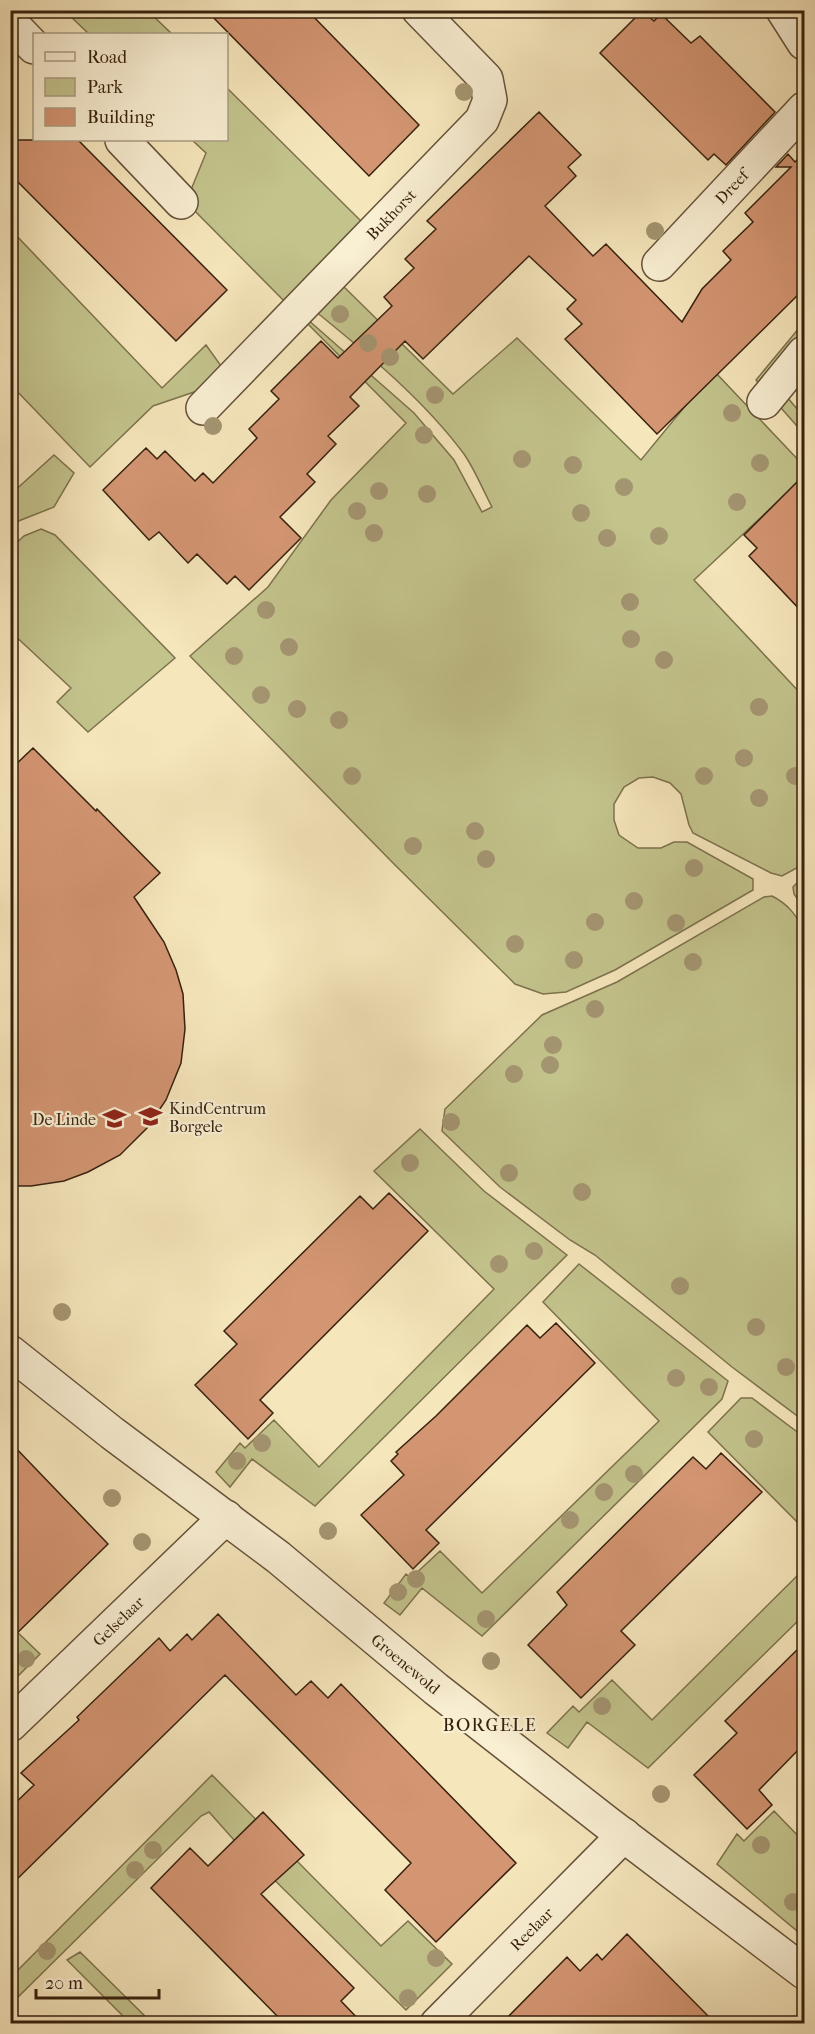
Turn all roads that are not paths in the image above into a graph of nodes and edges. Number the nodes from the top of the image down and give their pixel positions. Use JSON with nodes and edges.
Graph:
{"nodes":[{"id":1,"x":419,"y":10,"type":"edge"},
{"id":2,"x":783,"y":10,"type":"edge"},
{"id":3,"x":10,"y":22,"type":"edge"},
{"id":4,"x":804,"y":42,"type":"edge"},
{"id":5,"x":33,"y":46,"type":"edge"},
{"id":6,"x":804,"y":109,"type":"edge"},
{"id":7,"x":123,"y":141,"type":"edge"},
{"id":8,"x":181,"y":202,"type":"dead end"},
{"id":9,"x":659,"y":264,"type":"dead end"},
{"id":10,"x":804,"y":353,"type":"edge"},
{"id":11,"x":764,"y":402,"type":"dead end"},
{"id":12,"x":203,"y":408,"type":"dead end"},
{"id":13,"x":10,"y":1352,"type":"edge"},
{"id":14,"x":226,"y":1517,"type":"junction"},
{"id":15,"x":10,"y":1725,"type":"edge"},
{"id":16,"x":624,"y":1835,"type":"junction"},
{"id":17,"x":804,"y":1972,"type":"edge"},
{"id":18,"x":437,"y":2024,"type":"edge"}],
"edges":[{"from":1,"to":12,"type":"street","name":"Bukhorst"},
{"from":2,"to":4,"type":"street"},
{"from":3,"to":5,"type":"street"},
{"from":6,"to":9,"type":"street","name":"Dreef"},
{"from":7,"to":8,"type":"street"},
{"from":10,"to":11,"type":"street"},
{"from":13,"to":14,"type":"street","name":"Groenewold"},
{"from":14,"to":15,"type":"street","name":"Gelselaar"},
{"from":14,"to":16,"type":"street","name":"Groenewold"},
{"from":16,"to":17,"type":"street","name":"Groenewold"},
{"from":16,"to":18,"type":"street","name":"Reelaar"}]}
